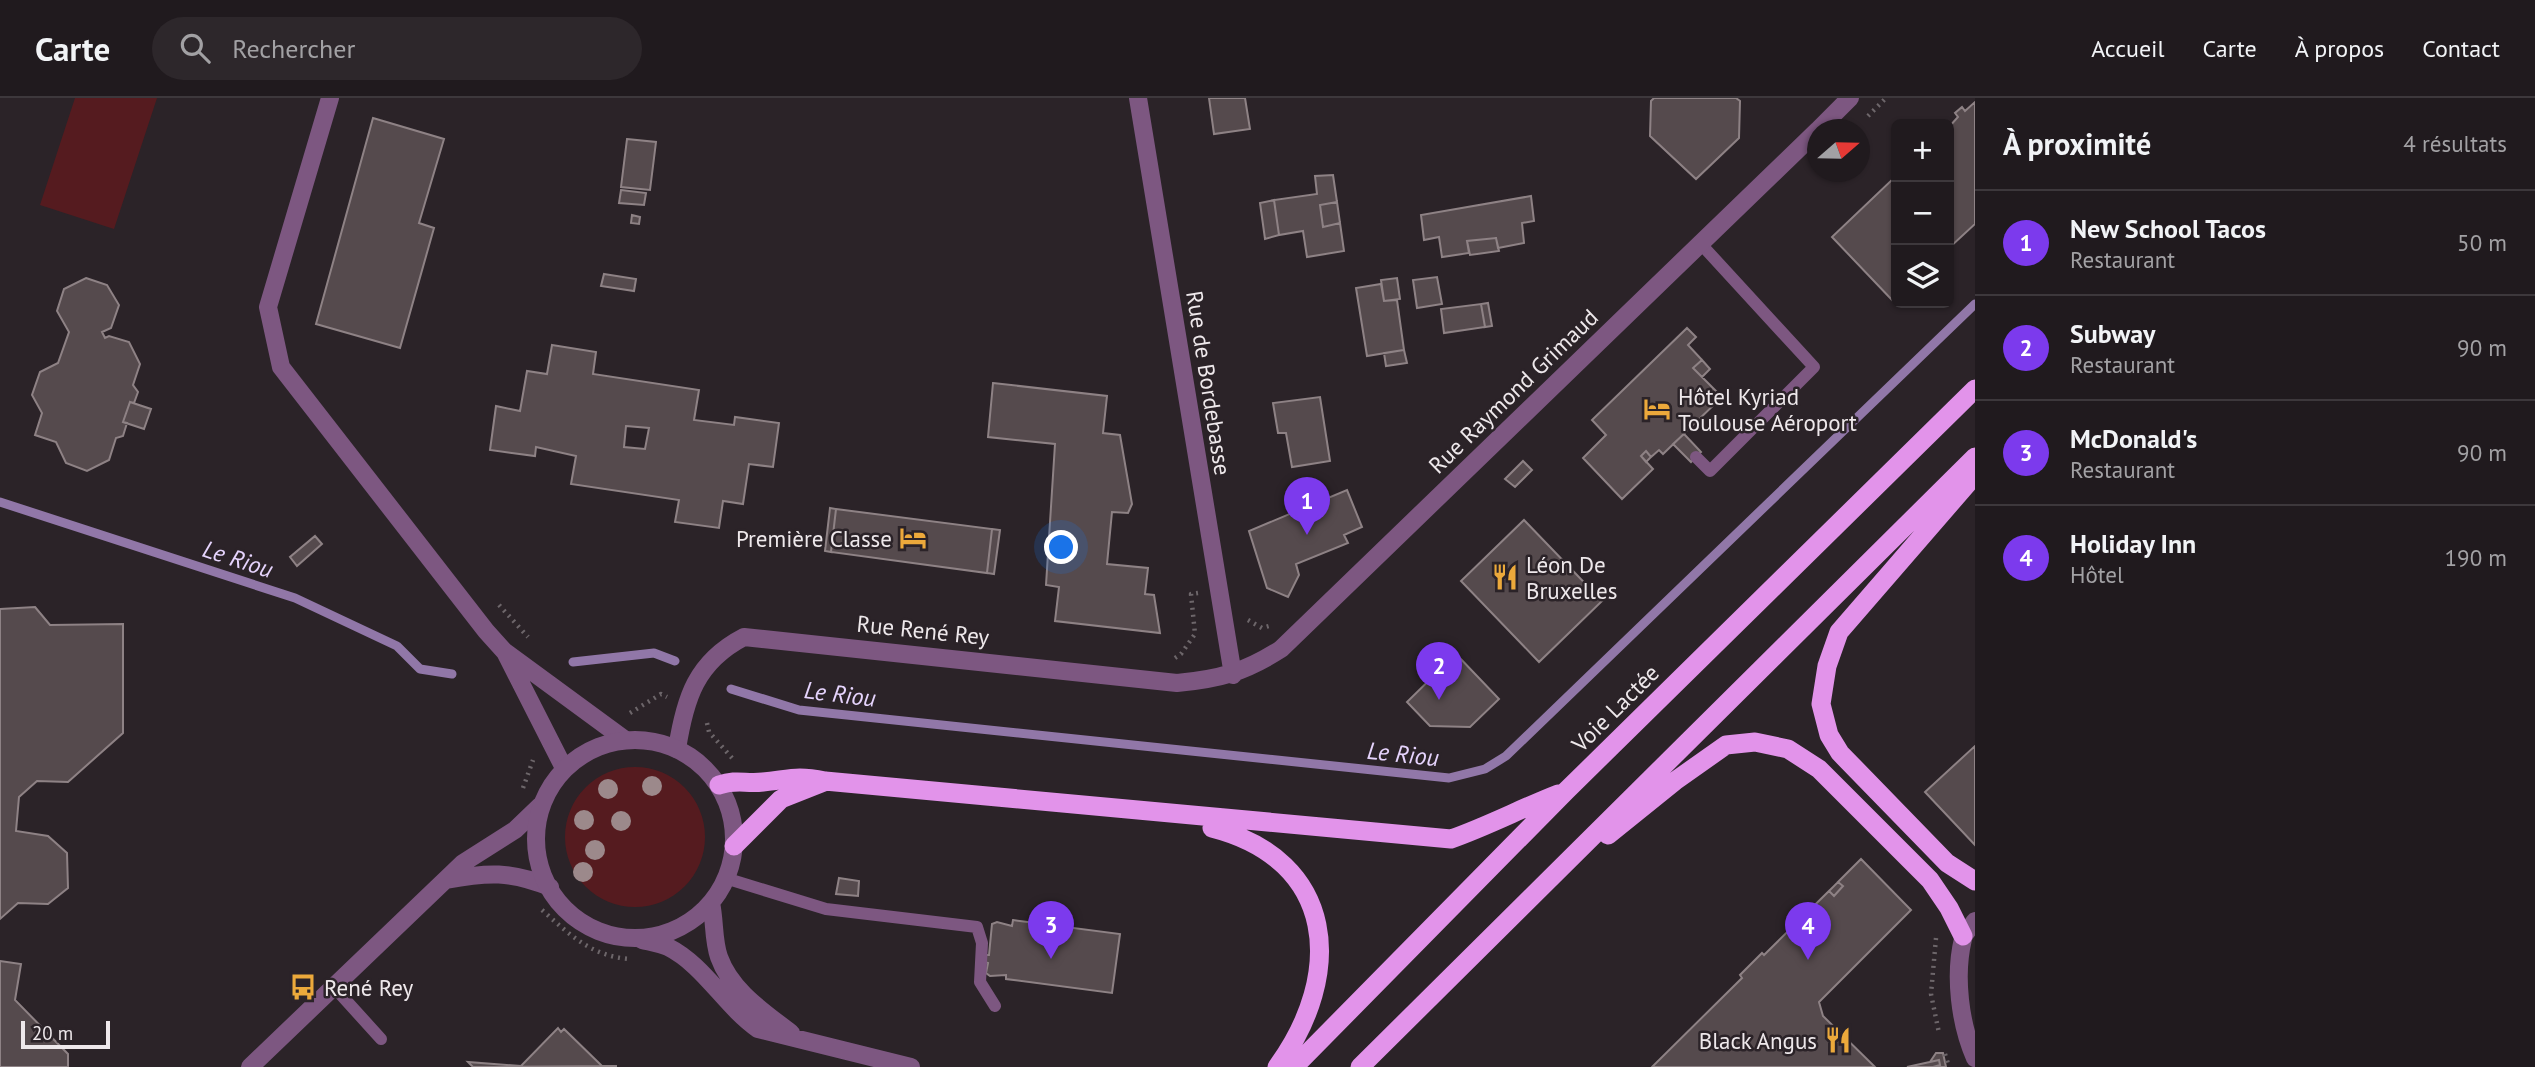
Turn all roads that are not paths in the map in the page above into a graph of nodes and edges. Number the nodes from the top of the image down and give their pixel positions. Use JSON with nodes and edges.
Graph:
{"nodes":[{"id":1,"x":330,"y":98,"type":"edge"},
{"id":2,"x":1138,"y":98,"type":"edge"},
{"id":3,"x":1850,"y":98,"type":"edge"},
{"id":4,"x":1829,"y":119,"type":"edge"},
{"id":5,"x":1807,"y":141,"type":"edge"},
{"id":6,"x":1700,"y":243,"type":"junction"},
{"id":7,"x":1975,"y":389,"type":"edge"},
{"id":8,"x":1696,"y":457,"type":"dead end"},
{"id":9,"x":1975,"y":457,"type":"edge"},
{"id":10,"x":1975,"y":475,"type":"edge"},
{"id":11,"x":504,"y":651,"type":"junction"},
{"id":12,"x":1233,"y":675,"type":"junction"},
{"id":13,"x":624,"y":739,"type":"junction"},
{"id":14,"x":677,"y":749,"type":"junction"},
{"id":15,"x":564,"y":768,"type":"junction"},
{"id":16,"x":825,"y":782,"type":"junction"},
{"id":17,"x":719,"y":785,"type":"junction"},
{"id":18,"x":1566,"y":791,"type":"junction"},
{"id":19,"x":540,"y":806,"type":"junction"},
{"id":20,"x":1156,"y":813,"type":"junction"},
{"id":21,"x":734,"y":846,"type":"junction"},
{"id":22,"x":725,"y":878,"type":"junction"},
{"id":23,"x":446,"y":880,"type":"junction"},
{"id":24,"x":1975,"y":881,"type":"edge"},
{"id":25,"x":550,"y":887,"type":"junction"},
{"id":26,"x":711,"y":903,"type":"junction"},
{"id":27,"x":1520,"y":906,"type":"junction"},
{"id":28,"x":1969,"y":929,"type":"edge"},
{"id":29,"x":635,"y":938,"type":"junction"},
{"id":30,"x":333,"y":986,"type":"junction"},
{"id":31,"x":995,"y":1006,"type":"dead end"},
{"id":32,"x":797,"y":1037,"type":"junction"},
{"id":33,"x":381,"y":1039,"type":"dead end"},
{"id":34,"x":1972,"y":1058,"type":"edge"},
{"id":35,"x":250,"y":1067,"type":"edge"},
{"id":36,"x":911,"y":1067,"type":"edge"},
{"id":37,"x":1277,"y":1067,"type":"edge"},
{"id":38,"x":1294,"y":1067,"type":"edge"},
{"id":39,"x":1360,"y":1067,"type":"edge"}],
"edges":[{"from":1,"to":11,"type":"street"},
{"from":2,"to":12,"type":"street","name":"Rue de Bordebasse"},
{"from":3,"to":4,"type":"street","name":"Rue Raymond Grimaud"},
{"from":5,"to":6,"type":"street","name":"Rue Raymond Grimaud"},
{"from":6,"to":8,"type":"lane"},
{"from":6,"to":12,"type":"street","name":"Rue Raymond Grimaud"},
{"from":7,"to":18,"type":"highway","name":"Voie Lactée"},
{"from":9,"to":27,"type":"highway"},
{"from":10,"to":24,"type":"highway"},
{"from":11,"to":13,"type":"street"},
{"from":11,"to":15,"type":"street"},
{"from":12,"to":14,"type":"street","name":"Rue René Rey"},
{"from":13,"to":14,"type":"street"},
{"from":13,"to":15,"type":"street"},
{"from":14,"to":17,"type":"street"},
{"from":15,"to":19,"type":"street"},
{"from":16,"to":17,"type":"highway"},
{"from":16,"to":20,"type":"highway"},
{"from":16,"to":21,"type":"highway"},
{"from":17,"to":21,"type":"street"},
{"from":18,"to":20,"type":"highway"},
{"from":18,"to":38,"type":"highway","name":"Voie Lactée"},
{"from":19,"to":23,"type":"street"},
{"from":19,"to":25,"type":"street"},
{"from":20,"to":37,"type":"highway"},
{"from":21,"to":22,"type":"street"},
{"from":22,"to":26,"type":"street"},
{"from":22,"to":31,"type":"lane"},
{"from":23,"to":25,"type":"street"},
{"from":23,"to":30,"type":"street"},
{"from":25,"to":29,"type":"street"},
{"from":26,"to":29,"type":"street"},
{"from":26,"to":32,"type":"street"},
{"from":27,"to":28,"type":"highway"},
{"from":27,"to":39,"type":"highway"},
{"from":28,"to":34,"type":"street"},
{"from":29,"to":32,"type":"street"},
{"from":30,"to":33,"type":"lane"},
{"from":30,"to":35,"type":"street"},
{"from":32,"to":36,"type":"street"}]}
